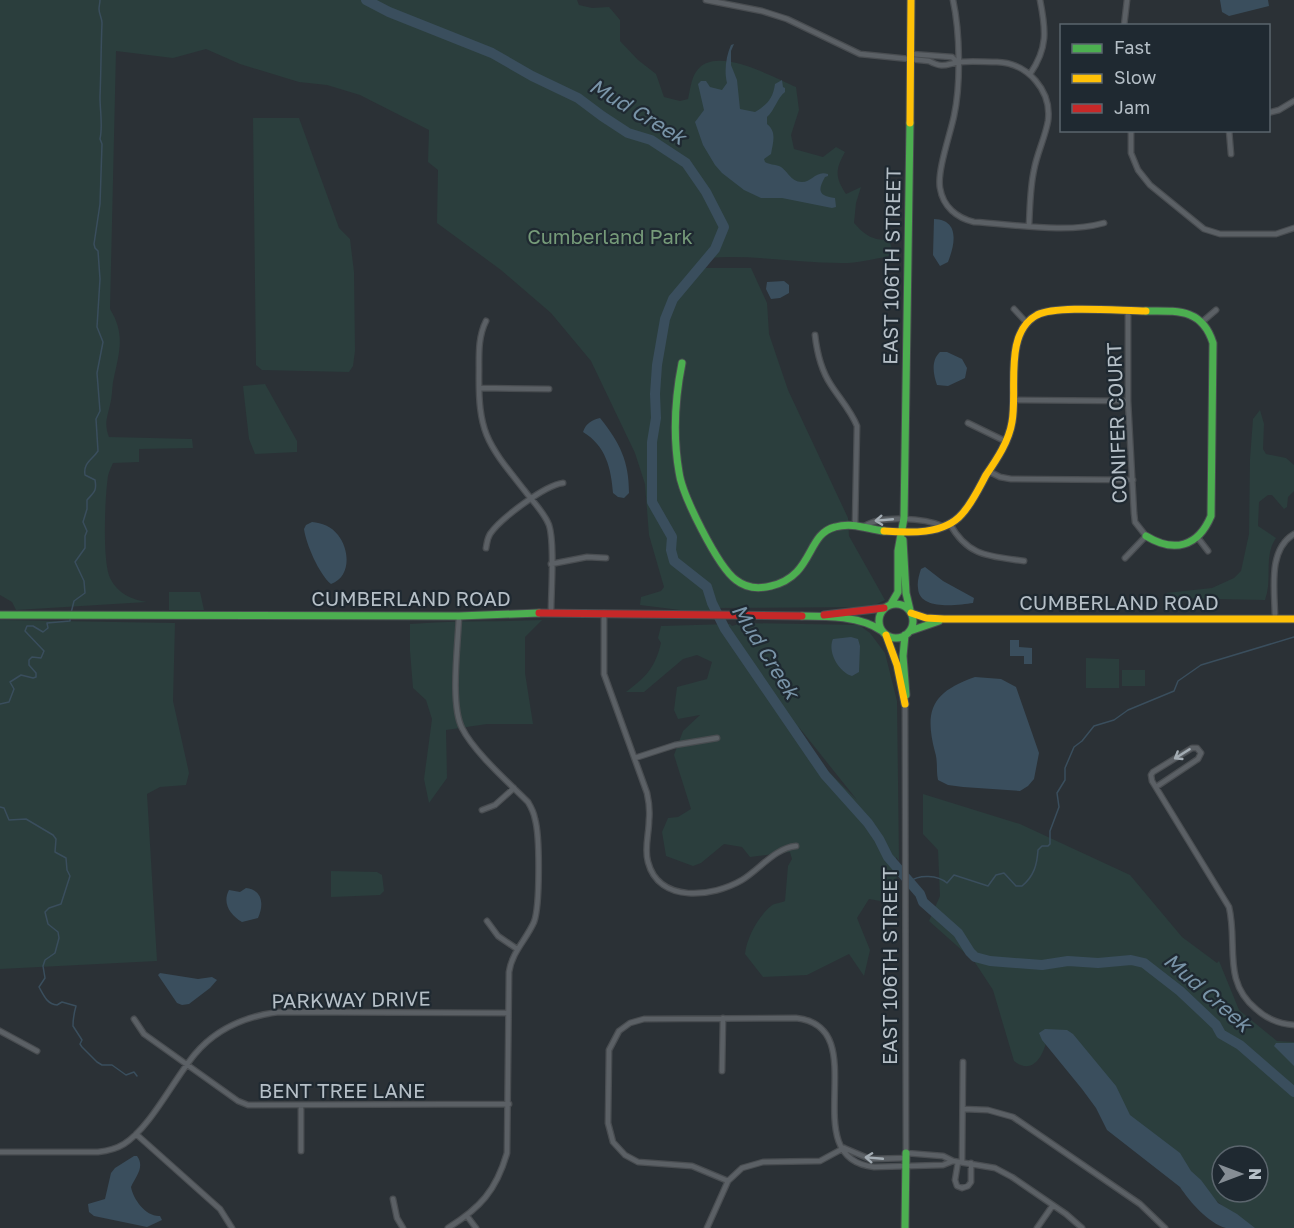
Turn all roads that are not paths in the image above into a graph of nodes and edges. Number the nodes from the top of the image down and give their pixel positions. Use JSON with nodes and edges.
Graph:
{"nodes":[{"id":1,"x":706,"y":0,"type":"edge"},
{"id":2,"x":911,"y":0,"type":"edge"},
{"id":3,"x":954,"y":0,"type":"edge"},
{"id":4,"x":1040,"y":0,"type":"edge"},
{"id":5,"x":1127,"y":0,"type":"edge"},
{"id":6,"x":1124,"y":24,"type":"edge"},
{"id":7,"x":910,"y":57,"type":"junction"},
{"id":8,"x":957,"y":63,"type":"junction"},
{"id":9,"x":1030,"y":75,"type":"junction"},
{"id":10,"x":1294,"y":101,"type":"edge"},
{"id":11,"x":1270,"y":113,"type":"edge"},
{"id":12,"x":1131,"y":132,"type":"edge"},
{"id":13,"x":1229,"y":132,"type":"edge"},
{"id":14,"x":1231,"y":154,"type":"dead end"},
{"id":15,"x":1104,"y":223,"type":"dead end"},
{"id":16,"x":1029,"y":225,"type":"junction"},
{"id":17,"x":1294,"y":228,"type":"edge"},
{"id":18,"x":1014,"y":309,"type":"dead end"},
{"id":19,"x":1128,"y":309,"type":"junction"},
{"id":20,"x":1216,"y":310,"type":"dead end"},
{"id":21,"x":486,"y":321,"type":"dead end"},
{"id":22,"x":1202,"y":321,"type":"junction"},
{"id":23,"x":1026,"y":322,"type":"junction"},
{"id":24,"x":815,"y":335,"type":"dead end"},
{"id":25,"x":682,"y":363,"type":"dead end"},
{"id":26,"x":479,"y":388,"type":"junction"},
{"id":27,"x":549,"y":389,"type":"dead end"},
{"id":28,"x":1014,"y":400,"type":"junction"},
{"id":29,"x":1128,"y":401,"type":"junction"},
{"id":30,"x":968,"y":423,"type":"dead end"},
{"id":31,"x":1005,"y":441,"type":"junction"},
{"id":32,"x":988,"y":471,"type":"junction"},
{"id":33,"x":1133,"y":480,"type":"junction"},
{"id":34,"x":563,"y":483,"type":"dead end"},
{"id":35,"x":531,"y":499,"type":"junction"},
{"id":36,"x":904,"y":518,"type":"junction"},
{"id":37,"x":946,"y":525,"type":"junction"},
{"id":38,"x":855,"y":526,"type":"junction"},
{"id":39,"x":865,"y":526,"type":"junction"},
{"id":40,"x":902,"y":532,"type":"junction"},
{"id":41,"x":1294,"y":534,"type":"edge"},
{"id":42,"x":1146,"y":536,"type":"junction"},
{"id":43,"x":1198,"y":538,"type":"junction"},
{"id":44,"x":486,"y":548,"type":"dead end"},
{"id":45,"x":1208,"y":551,"type":"dead end"},
{"id":46,"x":606,"y":558,"type":"dead end"},
{"id":47,"x":1125,"y":558,"type":"dead end"},
{"id":48,"x":1024,"y":561,"type":"dead end"},
{"id":49,"x":551,"y":564,"type":"junction"},
{"id":50,"x":887,"y":606,"type":"junction"},
{"id":51,"x":911,"y":612,"type":"junction"},
{"id":52,"x":551,"y":613,"type":"junction"},
{"id":53,"x":604,"y":613,"type":"junction"},
{"id":54,"x":0,"y":615,"type":"edge"},
{"id":55,"x":459,"y":616,"type":"junction"},
{"id":56,"x":823,"y":616,"type":"junction"},
{"id":57,"x":944,"y":619,"type":"junction"},
{"id":58,"x":1275,"y":619,"type":"junction"},
{"id":59,"x":1294,"y":619,"type":"edge"},
{"id":60,"x":884,"y":633,"type":"junction"},
{"id":61,"x":908,"y":633,"type":"junction"},
{"id":62,"x":905,"y":704,"type":"junction"},
{"id":63,"x":717,"y":738,"type":"dead end"},
{"id":64,"x":635,"y":758,"type":"junction"},
{"id":65,"x":1156,"y":787,"type":"junction"},
{"id":66,"x":514,"y":788,"type":"junction"},
{"id":67,"x":482,"y":810,"type":"dead end"},
{"id":68,"x":796,"y":846,"type":"dead end"},
{"id":69,"x":487,"y":921,"type":"dead end"},
{"id":70,"x":517,"y":949,"type":"junction"},
{"id":71,"x":508,"y":1013,"type":"junction"},
{"id":72,"x":723,"y":1018,"type":"junction"},
{"id":73,"x":134,"y":1019,"type":"dead end"},
{"id":74,"x":1294,"y":1025,"type":"edge"},
{"id":75,"x":0,"y":1031,"type":"edge"},
{"id":76,"x":37,"y":1051,"type":"dead end"},
{"id":77,"x":963,"y":1062,"type":"dead end"},
{"id":78,"x":186,"y":1065,"type":"junction"},
{"id":79,"x":722,"y":1071,"type":"dead end"},
{"id":80,"x":509,"y":1104,"type":"junction"},
{"id":81,"x":301,"y":1106,"type":"junction"},
{"id":82,"x":963,"y":1109,"type":"junction"},
{"id":83,"x":136,"y":1134,"type":"junction"},
{"id":84,"x":844,"y":1148,"type":"junction"},
{"id":85,"x":301,"y":1150,"type":"dead end"},
{"id":86,"x":0,"y":1152,"type":"edge"},
{"id":87,"x":906,"y":1155,"type":"junction"},
{"id":88,"x":958,"y":1162,"type":"junction"},
{"id":89,"x":971,"y":1163,"type":"junction"},
{"id":90,"x":906,"y":1167,"type":"junction"},
{"id":91,"x":728,"y":1181,"type":"junction"},
{"id":92,"x":393,"y":1199,"type":"dead end"},
{"id":93,"x":1053,"y":1205,"type":"junction"},
{"id":94,"x":467,"y":1216,"type":"junction"},
{"id":95,"x":232,"y":1228,"type":"edge"},
{"id":96,"x":403,"y":1228,"type":"edge"},
{"id":97,"x":448,"y":1228,"type":"edge"},
{"id":98,"x":476,"y":1228,"type":"edge"},
{"id":99,"x":707,"y":1228,"type":"edge"},
{"id":100,"x":905,"y":1228,"type":"edge"},
{"id":101,"x":1037,"y":1228,"type":"edge"},
{"id":102,"x":1082,"y":1228,"type":"edge"},
{"id":103,"x":1165,"y":1228,"type":"edge"}],
"edges":[{"from":1,"to":7,"type":"street"},
{"from":2,"to":7,"type":"main road","name":"EAST 106TH STREET"},
{"from":3,"to":8,"type":"street"},
{"from":4,"to":9,"type":"street"},
{"from":5,"to":6,"type":"street"},
{"from":7,"to":8,"type":"street"},
{"from":7,"to":8,"type":"street"},
{"from":7,"to":36,"type":"main road","name":"EAST 106TH STREET"},
{"from":8,"to":9,"type":"street"},
{"from":8,"to":16,"type":"street"},
{"from":9,"to":16,"type":"street"},
{"from":10,"to":11,"type":"street"},
{"from":12,"to":17,"type":"street"},
{"from":13,"to":14,"type":"street"},
{"from":15,"to":16,"type":"street"},
{"from":18,"to":23,"type":"street"},
{"from":19,"to":22,"type":"main road"},
{"from":19,"to":23,"type":"main road"},
{"from":19,"to":29,"type":"street","name":"CONIFER COURT"},
{"from":20,"to":22,"type":"street"},
{"from":21,"to":26,"type":"street"},
{"from":22,"to":43,"type":"main road"},
{"from":23,"to":28,"type":"main road"},
{"from":24,"to":38,"type":"street"},
{"from":25,"to":38,"type":"main road"},
{"from":26,"to":27,"type":"street"},
{"from":26,"to":35,"type":"street"},
{"from":28,"to":29,"type":"street"},
{"from":28,"to":31,"type":"main road"},
{"from":29,"to":33,"type":"street","name":"CONIFER COURT"},
{"from":30,"to":31,"type":"street"},
{"from":31,"to":32,"type":"main road"},
{"from":32,"to":33,"type":"street"},
{"from":32,"to":37,"type":"main road"},
{"from":33,"to":42,"type":"street","name":"CONIFER COURT"},
{"from":34,"to":35,"type":"street"},
{"from":35,"to":44,"type":"street"},
{"from":35,"to":49,"type":"street"},
{"from":36,"to":37,"type":"street"},
{"from":36,"to":39,"type":"street","one_way":true},
{"from":36,"to":40,"type":"main road","name":"EAST 106TH STREET"},
{"from":37,"to":40,"type":"main road"},
{"from":37,"to":48,"type":"street"},
{"from":38,"to":39,"type":"main road"},
{"from":39,"to":40,"type":"main road"},
{"from":40,"to":50,"type":"main road","name":"EAST 106TH STREET"},
{"from":40,"to":51,"type":"main road","name":"EAST 106TH STREET"},
{"from":41,"to":58,"type":"street"},
{"from":42,"to":43,"type":"main road"},
{"from":42,"to":47,"type":"street"},
{"from":43,"to":45,"type":"street"},
{"from":46,"to":49,"type":"street"},
{"from":49,"to":52,"type":"street"},
{"from":50,"to":51,"type":"main road"},
{"from":50,"to":56,"type":"main road","name":"CUMBERLAND ROAD"},
{"from":50,"to":60,"type":"main road"},
{"from":51,"to":57,"type":"main road","name":"CUMBERLAND ROAD"},
{"from":51,"to":61,"type":"main road"},
{"from":52,"to":53,"type":"main road","name":"CUMBERLAND ROAD"},
{"from":52,"to":55,"type":"main road","name":"CUMBERLAND ROAD"},
{"from":53,"to":56,"type":"main road","name":"CUMBERLAND ROAD"},
{"from":53,"to":64,"type":"street"},
{"from":54,"to":55,"type":"main road","name":"CUMBERLAND ROAD"},
{"from":55,"to":66,"type":"street"},
{"from":56,"to":60,"type":"main road","name":"CUMBERLAND ROAD"},
{"from":57,"to":58,"type":"main road","name":"CUMBERLAND ROAD"},
{"from":57,"to":61,"type":"main road","name":"CUMBERLAND ROAD"},
{"from":58,"to":59,"type":"main road","name":"CUMBERLAND ROAD"},
{"from":60,"to":61,"type":"main road"},
{"from":60,"to":62,"type":"main road","name":"EAST 106TH STREET"},
{"from":61,"to":62,"type":"main road","name":"EAST 106TH STREET"},
{"from":62,"to":87,"type":"street","name":"EAST 106TH STREET"},
{"from":63,"to":64,"type":"street"},
{"from":64,"to":68,"type":"street"},
{"from":65,"to":65,"type":"street","one_way":true},
{"from":65,"to":74,"type":"street"},
{"from":66,"to":67,"type":"street"},
{"from":66,"to":70,"type":"street"},
{"from":69,"to":70,"type":"street"},
{"from":70,"to":71,"type":"street"},
{"from":71,"to":78,"type":"street","name":"PARKWAY DRIVE"},
{"from":71,"to":80,"type":"street"},
{"from":72,"to":79,"type":"street"},
{"from":72,"to":84,"type":"street"},
{"from":72,"to":91,"type":"street"},
{"from":73,"to":78,"type":"street","name":"BENT TREE LANE"},
{"from":75,"to":76,"type":"street"},
{"from":77,"to":82,"type":"street"},
{"from":78,"to":81,"type":"street","name":"BENT TREE LANE"},
{"from":78,"to":83,"type":"street","name":"PARKWAY DRIVE"},
{"from":80,"to":81,"type":"street","name":"BENT TREE LANE"},
{"from":80,"to":94,"type":"street"},
{"from":81,"to":85,"type":"street"},
{"from":82,"to":88,"type":"street"},
{"from":82,"to":103,"type":"street"},
{"from":83,"to":86,"type":"street","name":"PARKWAY DRIVE"},
{"from":83,"to":95,"type":"street"},
{"from":87,"to":84,"type":"street","one_way":true},
{"from":84,"to":90,"type":"street"},
{"from":84,"to":91,"type":"street"},
{"from":87,"to":88,"type":"street"},
{"from":87,"to":90,"type":"main road","name":"EAST 106TH STREET"},
{"from":88,"to":89,"type":"street"},
{"from":88,"to":89,"type":"street"},
{"from":88,"to":90,"type":"street"},
{"from":89,"to":93,"type":"street"},
{"from":90,"to":100,"type":"main road","name":"EAST 106TH STREET"},
{"from":91,"to":99,"type":"street"},
{"from":92,"to":96,"type":"street"},
{"from":93,"to":101,"type":"street"},
{"from":93,"to":102,"type":"street"},
{"from":94,"to":97,"type":"street"},
{"from":94,"to":98,"type":"street"}]}
